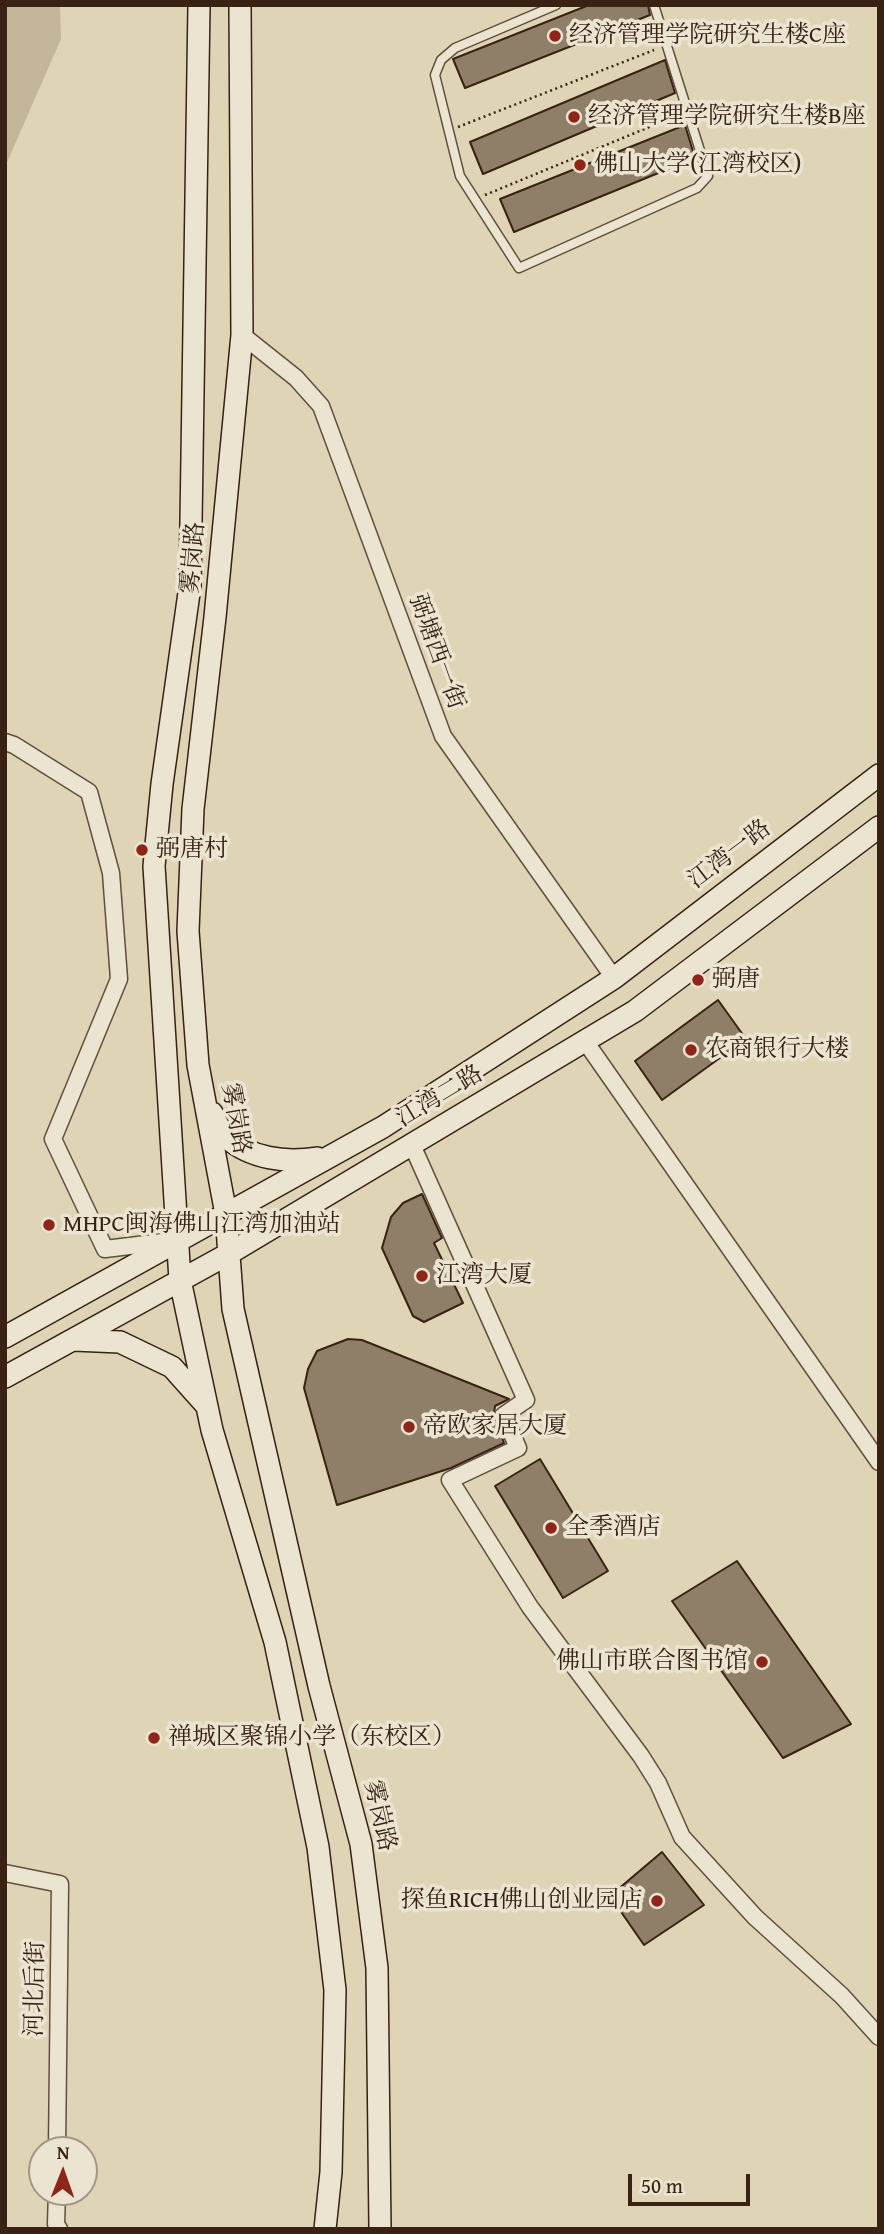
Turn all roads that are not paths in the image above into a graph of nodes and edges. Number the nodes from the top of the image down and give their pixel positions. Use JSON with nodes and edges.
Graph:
{"nodes":[{"id":1,"x":199,"y":5,"type":"edge"},
{"id":2,"x":240,"y":5,"type":"edge"},
{"id":3,"x":556,"y":5,"type":"edge"},
{"id":4,"x":654,"y":5,"type":"edge"},
{"id":5,"x":242,"y":335,"type":"junction"},
{"id":6,"x":5,"y":742,"type":"edge"},
{"id":7,"x":879,"y":775,"type":"edge"},
{"id":8,"x":879,"y":827,"type":"edge"},
{"id":9,"x":614,"y":978,"type":"junction"},
{"id":10,"x":584,"y":1041,"type":"junction"},
{"id":11,"x":204,"y":1098,"type":"junction"},
{"id":12,"x":412,"y":1145,"type":"junction"},
{"id":13,"x":333,"y":1155,"type":"junction"},
{"id":14,"x":226,"y":1214,"type":"junction"},
{"id":15,"x":176,"y":1241,"type":"junction"},
{"id":16,"x":230,"y":1253,"type":"junction"},
{"id":17,"x":180,"y":1280,"type":"junction"},
{"id":18,"x":5,"y":1337,"type":"edge"},
{"id":19,"x":72,"y":1340,"type":"junction"},
{"id":20,"x":5,"y":1377,"type":"edge"},
{"id":21,"x":207,"y":1406,"type":"junction"},
{"id":22,"x":879,"y":1462,"type":"edge"},
{"id":23,"x":5,"y":1873,"type":"edge"},
{"id":24,"x":879,"y":2037,"type":"edge"},
{"id":25,"x":57,"y":2136,"type":"edge"},
{"id":26,"x":57,"y":2206,"type":"edge"},
{"id":27,"x":59,"y":2229,"type":"edge"},
{"id":28,"x":325,"y":2229,"type":"edge"},
{"id":29,"x":380,"y":2229,"type":"edge"}],
"edges":[{"from":1,"to":15,"type":"main road","name":"雾岗路"},
{"from":2,"to":5,"type":"main road","name":"雾岗路"},
{"from":3,"to":4,"type":"lane"},
{"from":5,"to":9,"type":"street","name":"弼塘西一街"},
{"from":5,"to":11,"type":"main road","name":"雾岗路"},
{"from":6,"to":15,"type":"street"},
{"from":7,"to":9,"type":"main road","name":"江湾一路"},
{"from":8,"to":10,"type":"main road","name":"江湾二路"},
{"from":9,"to":13,"type":"main road","name":"江湾二路"},
{"from":10,"to":12,"type":"main road","name":"江湾二路"},
{"from":10,"to":22,"type":"street"},
{"from":11,"to":13,"type":"main road"},
{"from":11,"to":14,"type":"main road","name":"雾岗路"},
{"from":12,"to":16,"type":"main road","name":"江湾二路"},
{"from":12,"to":24,"type":"street"},
{"from":13,"to":14,"type":"main road","name":"江湾二路"},
{"from":14,"to":15,"type":"main road","name":"江湾二路"},
{"from":14,"to":16,"type":"main road","name":"雾岗路"},
{"from":15,"to":17,"type":"main road","name":"雾岗路"},
{"from":15,"to":18,"type":"main road","name":"江湾二路"},
{"from":16,"to":17,"type":"main road","name":"江湾二路"},
{"from":16,"to":29,"type":"main road","name":"雾岗路"},
{"from":17,"to":19,"type":"main road","name":"江湾二路"},
{"from":17,"to":21,"type":"main road","name":"雾岗路"},
{"from":19,"to":20,"type":"main road","name":"江湾二路"},
{"from":19,"to":21,"type":"main road"},
{"from":21,"to":28,"type":"main road","name":"雾岗路"},
{"from":23,"to":25,"type":"street","name":"河北后街"},
{"from":26,"to":27,"type":"street"}]}
